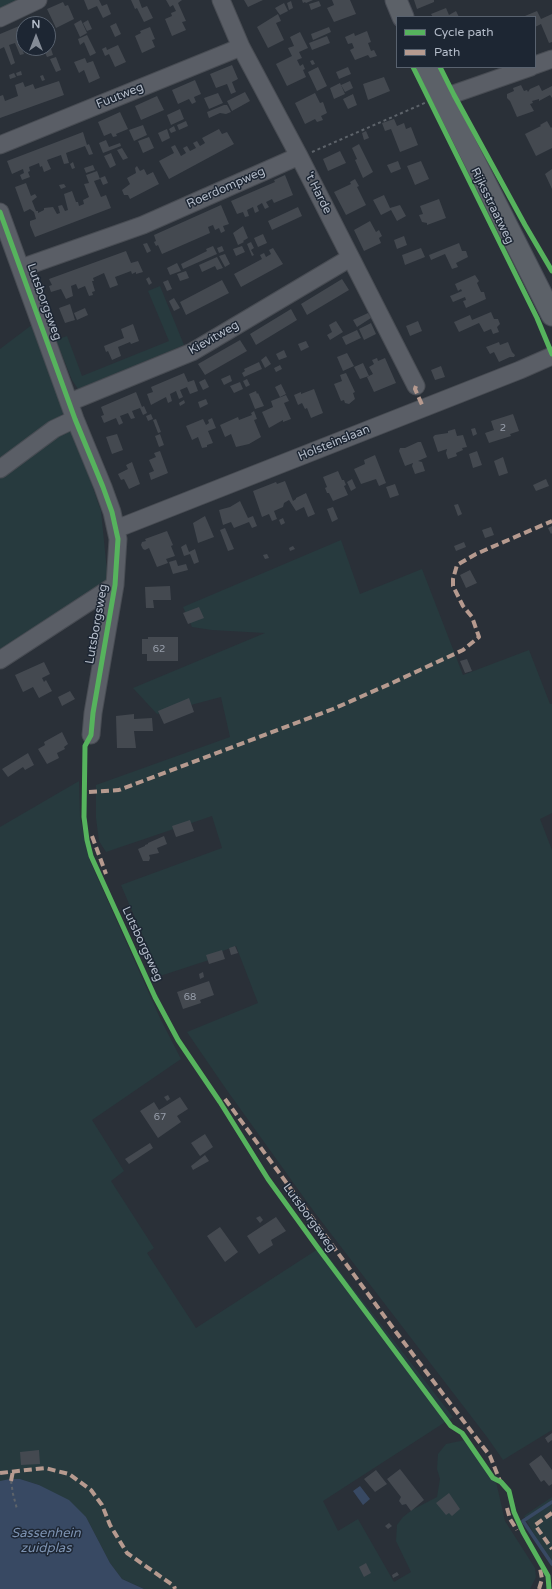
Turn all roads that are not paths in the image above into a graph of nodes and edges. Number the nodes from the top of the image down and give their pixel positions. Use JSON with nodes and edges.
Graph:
{"nodes":[{"id":1,"x":38,"y":0,"type":"edge"},
{"id":2,"x":221,"y":0,"type":"edge"},
{"id":3,"x":396,"y":0,"type":"edge"},
{"id":4,"x":403,"y":16,"type":"edge"},
{"id":5,"x":0,"y":18,"type":"edge"},
{"id":6,"x":241,"y":47,"type":"junction"},
{"id":7,"x":552,"y":59,"type":"edge"},
{"id":8,"x":536,"y":65,"type":"edge"},
{"id":9,"x":427,"y":68,"type":"edge"},
{"id":10,"x":528,"y":68,"type":"edge"},
{"id":11,"x":432,"y":100,"type":"junction"},
{"id":12,"x":0,"y":145,"type":"edge"},
{"id":13,"x":300,"y":156,"type":"junction"},
{"id":14,"x":0,"y":212,"type":"edge"},
{"id":15,"x":350,"y":258,"type":"junction"},
{"id":16,"x":21,"y":268,"type":"junction"},
{"id":17,"x":552,"y":315,"type":"edge"},
{"id":18,"x":552,"y":356,"type":"edge"},
{"id":19,"x":416,"y":386,"type":"dead end"},
{"id":20,"x":70,"y":402,"type":"junction"},
{"id":21,"x":75,"y":419,"type":"junction"},
{"id":22,"x":0,"y":468,"type":"edge"},
{"id":23,"x":116,"y":529,"type":"junction"},
{"id":24,"x":115,"y":585,"type":"junction"},
{"id":25,"x":0,"y":660,"type":"edge"},
{"id":26,"x":91,"y":736,"type":"dead end"}],
"edges":[{"from":1,"to":5,"type":"street"},
{"from":2,"to":6,"type":"street","name":"'t Harde"},
{"from":3,"to":4,"type":"main road"},
{"from":6,"to":12,"type":"street","name":"Fuutweg"},
{"from":6,"to":13,"type":"street","name":"'t Harde"},
{"from":7,"to":8,"type":"street"},
{"from":9,"to":11,"type":"main road","name":"Rijksstraatweg"},
{"from":10,"to":11,"type":"street"},
{"from":11,"to":17,"type":"main road","name":"Rijksstraatweg"},
{"from":13,"to":15,"type":"street","name":"'t Harde"},
{"from":13,"to":16,"type":"street","name":"Roerdompweg"},
{"from":14,"to":16,"type":"street","name":"Lutsborgsweg"},
{"from":15,"to":19,"type":"street","name":"'t Harde"},
{"from":15,"to":20,"type":"street","name":"Kievitweg"},
{"from":16,"to":20,"type":"street","name":"Lutsborgsweg"},
{"from":18,"to":23,"type":"street","name":"Holsteinslaan"},
{"from":20,"to":21,"type":"street","name":"Lutsborgsweg"},
{"from":21,"to":22,"type":"street"},
{"from":21,"to":23,"type":"street","name":"Lutsborgsweg"},
{"from":23,"to":24,"type":"street","name":"Lutsborgsweg"},
{"from":24,"to":25,"type":"street"},
{"from":24,"to":26,"type":"street","name":"Lutsborgsweg"}]}
